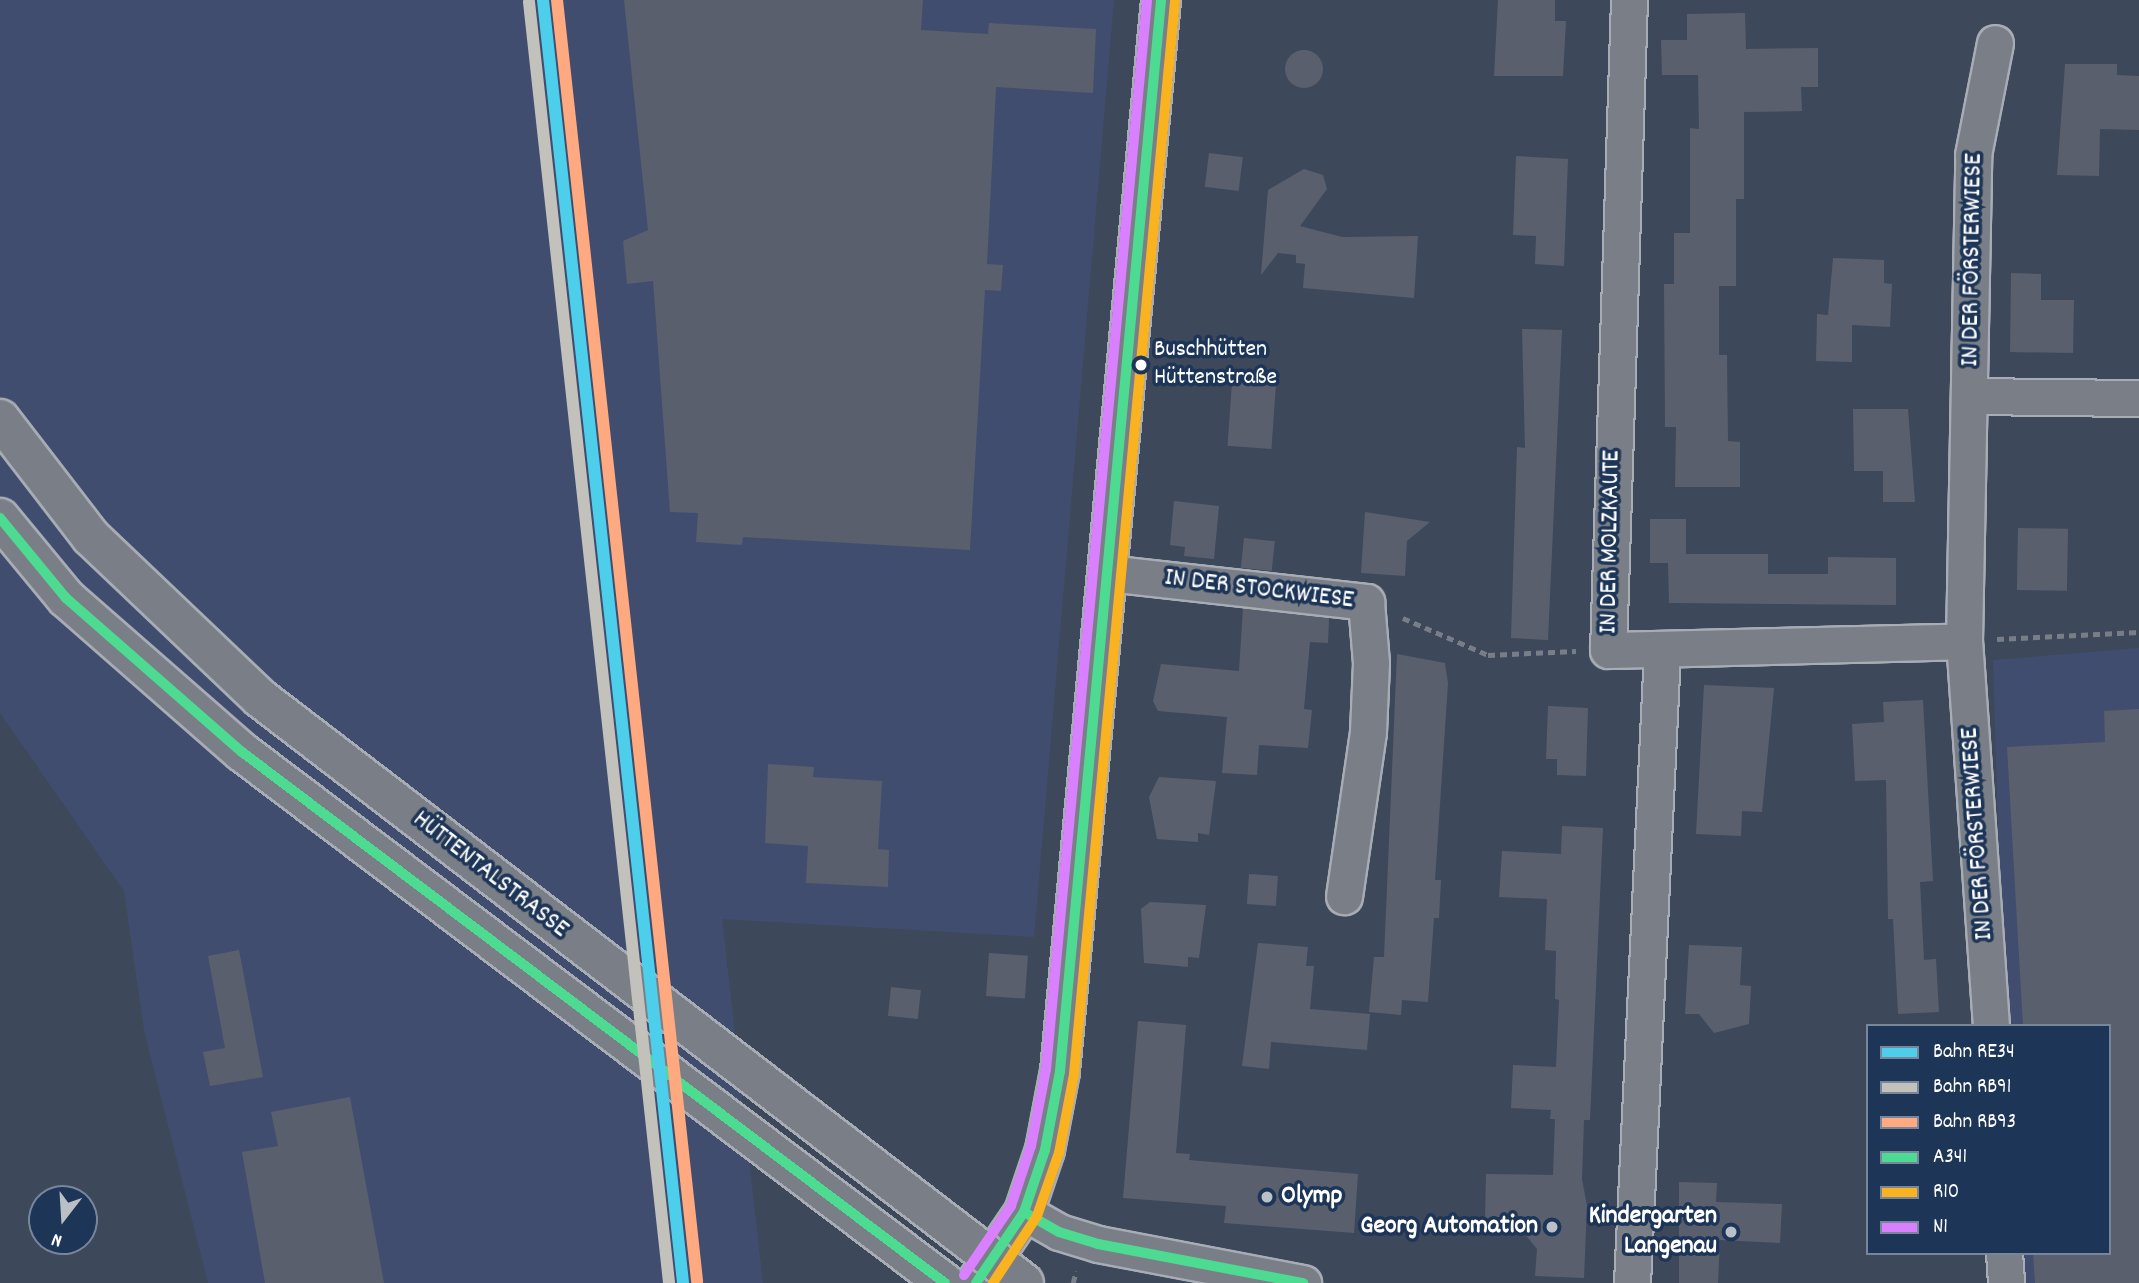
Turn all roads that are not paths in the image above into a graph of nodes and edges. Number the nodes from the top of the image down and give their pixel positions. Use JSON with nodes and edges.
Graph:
{"nodes":[{"id":1,"x":1161,"y":0,"type":"edge"},
{"id":2,"x":1629,"y":0,"type":"edge"},
{"id":3,"x":1996,"y":43,"type":"dead end"},
{"id":4,"x":1971,"y":396,"type":"junction"},
{"id":5,"x":2139,"y":398,"type":"edge"},
{"id":6,"x":0,"y":419,"type":"edge"},
{"id":7,"x":0,"y":519,"type":"edge"},
{"id":8,"x":1108,"y":573,"type":"junction"},
{"id":9,"x":1964,"y":641,"type":"junction"},
{"id":10,"x":1661,"y":652,"type":"junction"},
{"id":11,"x":1345,"y":896,"type":"dead end"},
{"id":12,"x":1991,"y":1024,"type":"edge"},
{"id":13,"x":1024,"y":1212,"type":"junction"},
{"id":14,"x":2004,"y":1255,"type":"edge"},
{"id":15,"x":945,"y":1283,"type":"edge"},
{"id":16,"x":976,"y":1283,"type":"edge"},
{"id":17,"x":1024,"y":1283,"type":"edge"},
{"id":18,"x":1303,"y":1283,"type":"edge"},
{"id":19,"x":1632,"y":1283,"type":"edge"},
{"id":20,"x":2006,"y":1283,"type":"edge"}],
"edges":[{"from":1,"to":8,"type":"main road"},
{"from":2,"to":10,"type":"street","name":"IN DER MOLZKAUTE"},
{"from":3,"to":4,"type":"street","name":"IN DER FÖRSTERWIESE"},
{"from":4,"to":5,"type":"street","name":"IN DER FÖRSTERWIESE"},
{"from":4,"to":9,"type":"street","name":"IN DER FÖRSTERWIESE"},
{"from":6,"to":17,"type":"main road","name":"HÜTTENTALSTRASSE","bridge":true},
{"from":7,"to":15,"type":"main road","name":"HÜTTENTALSTRASSE"},
{"from":8,"to":11,"type":"street","name":"IN DER STOCKWIESE"},
{"from":8,"to":13,"type":"main road"},
{"from":9,"to":10,"type":"street"},
{"from":9,"to":12,"type":"street","name":"IN DER FÖRSTERWIESE"},
{"from":10,"to":19,"type":"street"},
{"from":13,"to":16,"type":"main road"},
{"from":13,"to":18,"type":"street"},
{"from":14,"to":20,"type":"street"}]}
